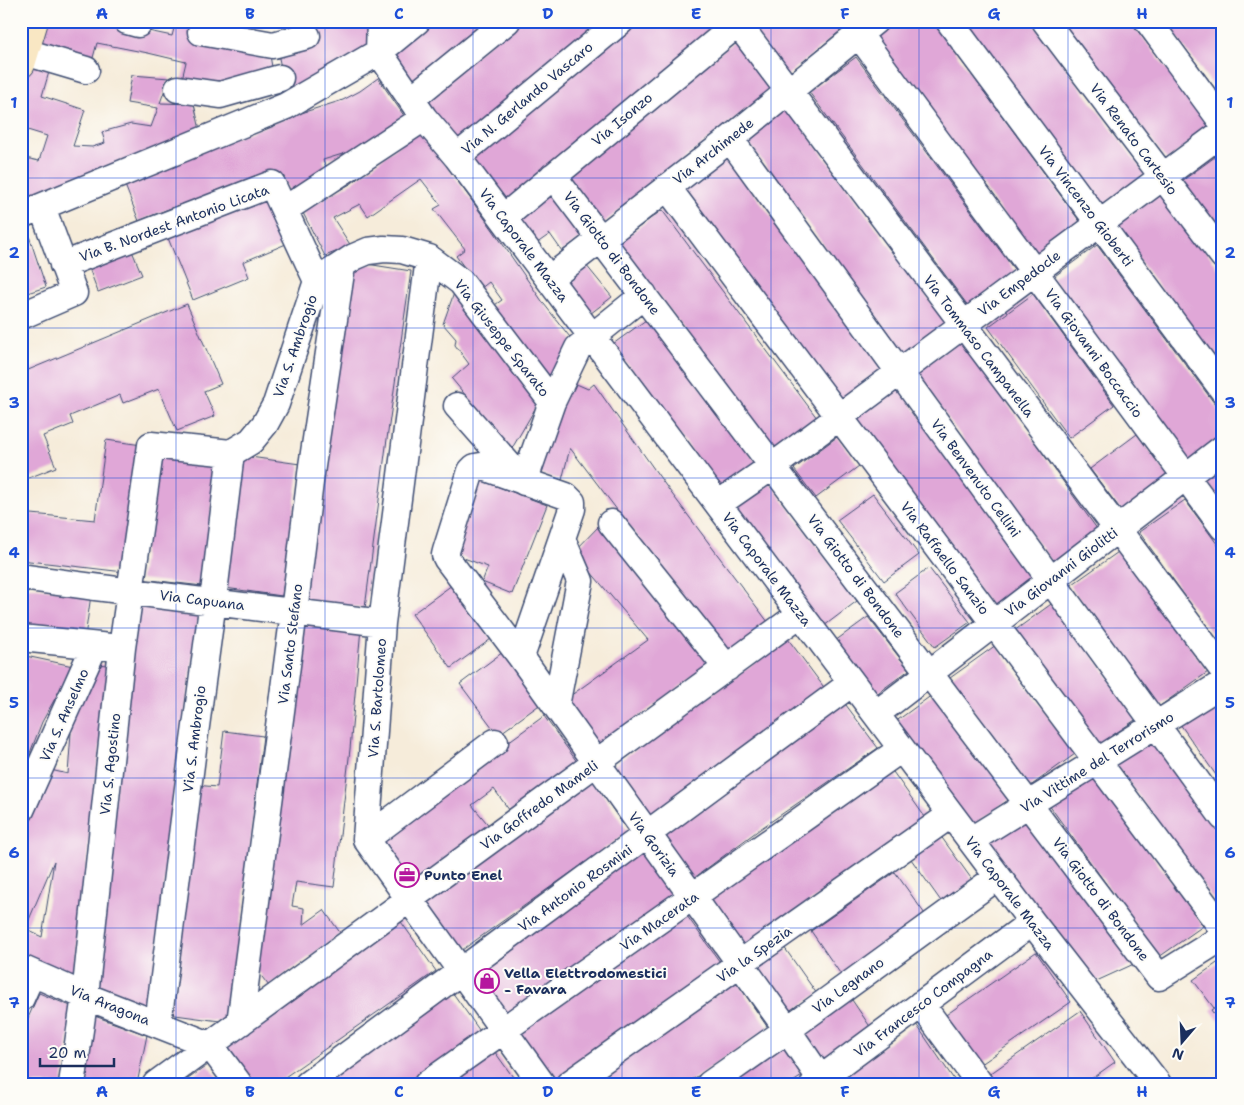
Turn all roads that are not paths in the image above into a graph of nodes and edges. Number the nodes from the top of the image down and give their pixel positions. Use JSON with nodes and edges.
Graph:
{"nodes":[{"id":1,"x":34,"y":21,"type":"edge"},
{"id":2,"x":127,"y":21,"type":"edge"},
{"id":3,"x":139,"y":21,"type":"edge"},
{"id":4,"x":380,"y":21,"type":"edge"},
{"id":5,"x":417,"y":21,"type":"edge"},
{"id":6,"x":507,"y":21,"type":"edge"},
{"id":7,"x":621,"y":21,"type":"edge"},
{"id":8,"x":949,"y":21,"type":"edge"},
{"id":9,"x":1046,"y":21,"type":"edge"},
{"id":10,"x":1148,"y":21,"type":"edge"},
{"id":11,"x":738,"y":22,"type":"edge"},
{"id":12,"x":867,"y":28,"type":"edge"},
{"id":13,"x":201,"y":32,"type":"dead end"},
{"id":14,"x":270,"y":33,"type":"edge"},
{"id":15,"x":307,"y":36,"type":"dead end"},
{"id":16,"x":379,"y":52,"type":"junction"},
{"id":17,"x":23,"y":58,"type":"edge"},
{"id":18,"x":86,"y":70,"type":"dead end"},
{"id":19,"x":280,"y":78,"type":"junction"},
{"id":20,"x":178,"y":89,"type":"dead end"},
{"id":21,"x":788,"y":91,"type":"junction"},
{"id":22,"x":286,"y":106,"type":"junction"},
{"id":23,"x":417,"y":109,"type":"junction"},
{"id":24,"x":1223,"y":123,"type":"edge"},
{"id":25,"x":1223,"y":132,"type":"edge"},
{"id":26,"x":730,"y":139,"type":"junction"},
{"id":27,"x":457,"y":156,"type":"junction"},
{"id":28,"x":553,"y":176,"type":"junction"},
{"id":29,"x":1163,"y":176,"type":"junction"},
{"id":30,"x":667,"y":187,"type":"junction"},
{"id":31,"x":284,"y":210,"type":"junction"},
{"id":32,"x":31,"y":211,"type":"edge"},
{"id":33,"x":503,"y":218,"type":"junction"},
{"id":34,"x":1099,"y":223,"type":"junction"},
{"id":35,"x":600,"y":239,"type":"junction"},
{"id":36,"x":1223,"y":256,"type":"edge"},
{"id":37,"x":429,"y":258,"type":"junction"},
{"id":38,"x":63,"y":265,"type":"junction"},
{"id":39,"x":342,"y":266,"type":"junction"},
{"id":40,"x":1035,"y":272,"type":"junction"},
{"id":41,"x":549,"y":279,"type":"junction"},
{"id":42,"x":317,"y":282,"type":"junction"},
{"id":43,"x":644,"y":295,"type":"junction"},
{"id":44,"x":21,"y":316,"type":"edge"},
{"id":45,"x":964,"y":324,"type":"junction"},
{"id":46,"x":591,"y":336,"type":"junction"},
{"id":47,"x":900,"y":372,"type":"junction"},
{"id":48,"x":1223,"y":390,"type":"edge"},
{"id":49,"x":552,"y":402,"type":"junction"},
{"id":50,"x":457,"y":406,"type":"dead end"},
{"id":51,"x":839,"y":417,"type":"junction"},
{"id":52,"x":1223,"y":448,"type":"edge"},
{"id":53,"x":231,"y":453,"type":"junction"},
{"id":54,"x":773,"y":466,"type":"junction"},
{"id":55,"x":1186,"y":477,"type":"junction"},
{"id":56,"x":524,"y":482,"type":"junction"},
{"id":57,"x":718,"y":504,"type":"junction"},
{"id":58,"x":611,"y":523,"type":"dead end"},
{"id":59,"x":1223,"y":527,"type":"edge"},
{"id":60,"x":1117,"y":529,"type":"junction"},
{"id":61,"x":562,"y":539,"type":"junction"},
{"id":62,"x":21,"y":577,"type":"edge"},
{"id":63,"x":1050,"y":580,"type":"junction"},
{"id":64,"x":131,"y":592,"type":"junction"},
{"id":65,"x":213,"y":601,"type":"junction"},
{"id":66,"x":294,"y":612,"type":"junction"},
{"id":67,"x":795,"y":618,"type":"junction"},
{"id":68,"x":382,"y":623,"type":"junction"},
{"id":69,"x":994,"y":624,"type":"junction"},
{"id":70,"x":21,"y":638,"type":"edge"},
{"id":71,"x":94,"y":646,"type":"junction"},
{"id":72,"x":122,"y":648,"type":"junction"},
{"id":73,"x":522,"y":657,"type":"junction"},
{"id":74,"x":727,"y":668,"type":"junction"},
{"id":75,"x":1223,"y":670,"type":"edge"},
{"id":76,"x":929,"y":673,"type":"junction"},
{"id":77,"x":1223,"y":683,"type":"edge"},
{"id":78,"x":841,"y":692,"type":"junction"},
{"id":79,"x":556,"y":706,"type":"junction"},
{"id":80,"x":876,"y":714,"type":"junction"},
{"id":81,"x":1156,"y":725,"type":"junction"},
{"id":82,"x":496,"y":742,"type":"dead end"},
{"id":83,"x":890,"y":758,"type":"junction"},
{"id":84,"x":1098,"y":761,"type":"junction"},
{"id":85,"x":596,"y":763,"type":"junction"},
{"id":86,"x":1029,"y":804,"type":"junction"},
{"id":87,"x":21,"y":810,"type":"edge"},
{"id":88,"x":1223,"y":817,"type":"edge"},
{"id":89,"x":939,"y":823,"type":"junction"},
{"id":90,"x":647,"y":834,"type":"junction"},
{"id":91,"x":366,"y":839,"type":"junction"},
{"id":92,"x":971,"y":840,"type":"junction"},
{"id":93,"x":985,"y":886,"type":"junction"},
{"id":94,"x":692,"y":897,"type":"junction"},
{"id":95,"x":410,"y":900,"type":"junction"},
{"id":96,"x":1025,"y":927,"type":"junction"},
{"id":97,"x":1223,"y":929,"type":"edge"},
{"id":98,"x":1223,"y":936,"type":"edge"},
{"id":99,"x":740,"y":963,"type":"junction"},
{"id":100,"x":27,"y":971,"type":"edge"},
{"id":101,"x":461,"y":971,"type":"junction"},
{"id":102,"x":86,"y":996,"type":"junction"},
{"id":103,"x":21,"y":998,"type":"edge"},
{"id":104,"x":921,"y":1004,"type":"junction"},
{"id":105,"x":240,"y":1023,"type":"junction"},
{"id":106,"x":158,"y":1024,"type":"junction"},
{"id":107,"x":503,"y":1030,"type":"junction"},
{"id":108,"x":787,"y":1030,"type":"junction"},
{"id":109,"x":210,"y":1045,"type":"junction"},
{"id":110,"x":820,"y":1082,"type":"edge"},
{"id":111,"x":72,"y":1084,"type":"edge"},
{"id":112,"x":156,"y":1084,"type":"edge"},
{"id":113,"x":239,"y":1084,"type":"edge"},
{"id":114,"x":308,"y":1084,"type":"edge"},
{"id":115,"x":427,"y":1084,"type":"edge"},
{"id":116,"x":542,"y":1084,"type":"edge"},
{"id":117,"x":569,"y":1084,"type":"edge"},
{"id":118,"x":710,"y":1084,"type":"edge"},
{"id":119,"x":980,"y":1084,"type":"edge"},
{"id":120,"x":1158,"y":1084,"type":"edge"}],
"edges":[{"from":1,"to":17,"type":"street"},
{"from":2,"to":3,"type":"street"},
{"from":4,"to":16,"type":"street"},
{"from":5,"to":16,"type":"street"},
{"from":6,"to":23,"type":"street","name":"Via B. Nordest Antonio Licata"},
{"from":7,"to":27,"type":"street","name":"Via N. Gerlando Vascaro"},
{"from":8,"to":34,"type":"street","name":"Via Vincenzo Gioberti"},
{"from":9,"to":29,"type":"street","name":"Via Renato Cartesio"},
{"from":10,"to":24,"type":"street"},
{"from":11,"to":21,"type":"street","name":"Via Tommaso Campanella"},
{"from":11,"to":28,"type":"street","name":"Via Isonzo"},
{"from":12,"to":21,"type":"street","name":"Via Archimede"},
{"from":12,"to":40,"type":"street","name":"Via Giovanni Boccaccio"},
{"from":13,"to":14,"type":"street"},
{"from":14,"to":15,"type":"street"},
{"from":14,"to":19,"type":"street"},
{"from":16,"to":22,"type":"street"},
{"from":16,"to":23,"type":"street","name":"Via Caporale Mazza"},
{"from":17,"to":18,"type":"street"},
{"from":19,"to":20,"type":"street"},
{"from":19,"to":22,"type":"street"},
{"from":21,"to":26,"type":"street","name":"Via Archimede"},
{"from":21,"to":45,"type":"street","name":"Via Tommaso Campanella"},
{"from":22,"to":32,"type":"street"},
{"from":23,"to":27,"type":"street","name":"Via Caporale Mazza"},
{"from":23,"to":31,"type":"street","name":"Via B. Nordest Antonio Licata"},
{"from":25,"to":29,"type":"street","name":"Via Empedocle"},
{"from":26,"to":30,"type":"street","name":"Via Archimede"},
{"from":26,"to":47,"type":"street","name":"Via Benvenuto Cellini"},
{"from":27,"to":33,"type":"street","name":"Via Caporale Mazza"},
{"from":28,"to":33,"type":"street","name":"Via Isonzo"},
{"from":28,"to":35,"type":"street","name":"Via Giotto di Bondone"},
{"from":29,"to":34,"type":"street","name":"Via Empedocle"},
{"from":29,"to":36,"type":"street","name":"Via Renato Cartesio"},
{"from":30,"to":35,"type":"street","name":"Via Archimede"},
{"from":30,"to":51,"type":"street","name":"Via Raffaello Sanzio"},
{"from":31,"to":38,"type":"street","name":"Via B. Nordest Antonio Licata"},
{"from":31,"to":42,"type":"street"},
{"from":32,"to":38,"type":"street"},
{"from":33,"to":41,"type":"street","name":"Via Caporale Mazza"},
{"from":34,"to":40,"type":"street","name":"Via Empedocle"},
{"from":34,"to":48,"type":"street","name":"Via Vincenzo Gioberti"},
{"from":35,"to":41,"type":"street","name":"Via Archimede"},
{"from":35,"to":43,"type":"street","name":"Via Giotto di Bondone"},
{"from":37,"to":39,"type":"street","name":"Via Giuseppe Sparato"},
{"from":37,"to":49,"type":"street","name":"Via Giuseppe Sparato"},
{"from":37,"to":68,"type":"street","name":"Via S. Bartolomeo"},
{"from":38,"to":44,"type":"street"},
{"from":39,"to":42,"type":"street","name":"Via Giuseppe Sparato"},
{"from":39,"to":66,"type":"street","name":"Via Santo Stefano"},
{"from":40,"to":45,"type":"street","name":"Via Empedocle"},
{"from":40,"to":55,"type":"street","name":"Via Giovanni Boccaccio"},
{"from":41,"to":46,"type":"street","name":"Via Caporale Mazza"},
{"from":42,"to":53,"type":"street","name":"Via S. Ambrogio"},
{"from":43,"to":46,"type":"street","name":"Via Giuseppe Sparato"},
{"from":43,"to":54,"type":"street","name":"Via Giotto di Bondone"},
{"from":45,"to":47,"type":"street","name":"Via Empedocle"},
{"from":45,"to":60,"type":"street","name":"Via Tommaso Campanella"},
{"from":46,"to":49,"type":"street","name":"Via Giuseppe Sparato"},
{"from":46,"to":57,"type":"street","name":"Via Caporale Mazza"},
{"from":47,"to":51,"type":"street","name":"Via Empedocle"},
{"from":47,"to":63,"type":"street","name":"Via Benvenuto Cellini"},
{"from":49,"to":56,"type":"street","name":"Via Giuseppe Sparato"},
{"from":50,"to":56,"type":"street"},
{"from":51,"to":54,"type":"street","name":"Via Empedocle"},
{"from":51,"to":69,"type":"street","name":"Via Raffaello Sanzio"},
{"from":52,"to":55,"type":"street","name":"Via Giovanni Giolitti"},
{"from":53,"to":64,"type":"street","name":"Via S. Agostino"},
{"from":53,"to":65,"type":"street","name":"Via S. Ambrogio"},
{"from":54,"to":57,"type":"street","name":"Via Empedocle"},
{"from":54,"to":76,"type":"street","name":"Via Giotto di Bondone"},
{"from":55,"to":59,"type":"street","name":"Via Giovanni Boccaccio"},
{"from":55,"to":60,"type":"street","name":"Via Giovanni Giolitti"},
{"from":56,"to":61,"type":"street","name":"Via Gorizia"},
{"from":56,"to":73,"type":"street","name":"Via Gorizia"},
{"from":57,"to":67,"type":"street","name":"Via Caporale Mazza"},
{"from":58,"to":74,"type":"street"},
{"from":60,"to":63,"type":"street","name":"Via Giovanni Giolitti"},
{"from":60,"to":75,"type":"street","name":"Via Tommaso Campanella"},
{"from":61,"to":73,"type":"street","name":"Via Gorizia"},
{"from":61,"to":79,"type":"street"},
{"from":62,"to":64,"type":"street","name":"Via Capuana"},
{"from":63,"to":69,"type":"street","name":"Via Giovanni Giolitti"},
{"from":63,"to":81,"type":"street","name":"Via Benvenuto Cellini"},
{"from":64,"to":65,"type":"street","name":"Via Capuana"},
{"from":64,"to":72,"type":"street","name":"Via S. Agostino"},
{"from":65,"to":66,"type":"street","name":"Via Capuana"},
{"from":65,"to":106,"type":"street","name":"Via S. Ambrogio"},
{"from":66,"to":68,"type":"street","name":"Via Capuana"},
{"from":66,"to":105,"type":"street","name":"Via Santo Stefano"},
{"from":67,"to":74,"type":"street","name":"Via Goffredo Mameli"},
{"from":67,"to":78,"type":"street","name":"Via Caporale Mazza"},
{"from":67,"to":80,"type":"street","name":"Via Caporale Mazza"},
{"from":68,"to":91,"type":"street","name":"Via S. Bartolomeo"},
{"from":69,"to":76,"type":"street","name":"Via Giovanni Giolitti"},
{"from":69,"to":84,"type":"street","name":"Via Raffaello Sanzio"},
{"from":70,"to":71,"type":"street"},
{"from":71,"to":72,"type":"street"},
{"from":71,"to":87,"type":"street","name":"Via S. Anselmo"},
{"from":72,"to":102,"type":"street","name":"Via S. Agostino"},
{"from":73,"to":79,"type":"street","name":"Via Gorizia"},
{"from":74,"to":85,"type":"street","name":"Via Goffredo Mameli"},
{"from":76,"to":80,"type":"street","name":"Via Giovanni Giolitti"},
{"from":76,"to":86,"type":"street","name":"Via Giotto di Bondone"},
{"from":77,"to":81,"type":"street","name":"Via Vittime del Terrorismo"},
{"from":78,"to":83,"type":"street","name":"Via Caporale Mazza"},
{"from":78,"to":90,"type":"street","name":"Via Antonio Rosmini"},
{"from":79,"to":85,"type":"street","name":"Via Gorizia"},
{"from":80,"to":92,"type":"street","name":"Via Caporale Mazza"},
{"from":81,"to":84,"type":"street","name":"Via Vittime del Terrorismo"},
{"from":81,"to":88,"type":"street","name":"Via Benvenuto Cellini"},
{"from":82,"to":91,"type":"street"},
{"from":83,"to":89,"type":"street","name":"Via Caporale Mazza"},
{"from":83,"to":94,"type":"street","name":"Via Macerata"},
{"from":84,"to":86,"type":"street","name":"Via Vittime del Terrorismo"},
{"from":84,"to":97,"type":"street","name":"Via Raffaello Sanzio"},
{"from":85,"to":90,"type":"street","name":"Via Gorizia"},
{"from":85,"to":95,"type":"street","name":"Via Goffredo Mameli"},
{"from":86,"to":92,"type":"street","name":"Via Vittime del Terrorismo"},
{"from":86,"to":98,"type":"street","name":"Via Giotto di Bondone"},
{"from":89,"to":93,"type":"street","name":"Via Caporale Mazza"},
{"from":89,"to":99,"type":"street","name":"Via la Spezia"},
{"from":90,"to":94,"type":"street","name":"Via Gorizia"},
{"from":90,"to":101,"type":"street","name":"Via Antonio Rosmini"},
{"from":91,"to":95,"type":"street"},
{"from":92,"to":96,"type":"street","name":"Via Caporale Mazza"},
{"from":93,"to":96,"type":"street","name":"Via Caporale Mazza"},
{"from":93,"to":108,"type":"street","name":"Via Legnano"},
{"from":94,"to":99,"type":"street","name":"Via Gorizia"},
{"from":94,"to":107,"type":"street","name":"Via Macerata"},
{"from":95,"to":101,"type":"street"},
{"from":95,"to":105,"type":"street","name":"Via Goffredo Mameli"},
{"from":96,"to":104,"type":"street","name":"Via Francesco Compagna"},
{"from":96,"to":120,"type":"street","name":"Via Caporale Mazza"},
{"from":99,"to":108,"type":"street","name":"Via Gorizia"},
{"from":99,"to":117,"type":"street","name":"Via la Spezia"},
{"from":100,"to":102,"type":"street","name":"Via Aragona"},
{"from":100,"to":103,"type":"street"},
{"from":101,"to":107,"type":"street"},
{"from":101,"to":114,"type":"street","name":"Via Antonio Rosmini"},
{"from":102,"to":106,"type":"street","name":"Via Aragona"},
{"from":102,"to":111,"type":"street","name":"Via S. Agostino"},
{"from":104,"to":110,"type":"street","name":"Via Francesco Compagna"},
{"from":104,"to":119,"type":"street"},
{"from":105,"to":109,"type":"street","name":"Via Goffredo Mameli"},
{"from":106,"to":109,"type":"street","name":"Via Aragona"},
{"from":107,"to":115,"type":"street","name":"Via Macerata"},
{"from":107,"to":116,"type":"street"},
{"from":108,"to":110,"type":"street","name":"Via Gorizia"},
{"from":108,"to":118,"type":"street","name":"Via Legnano"},
{"from":109,"to":112,"type":"street","name":"Via Goffredo Mameli"},
{"from":109,"to":113,"type":"street"}]}
